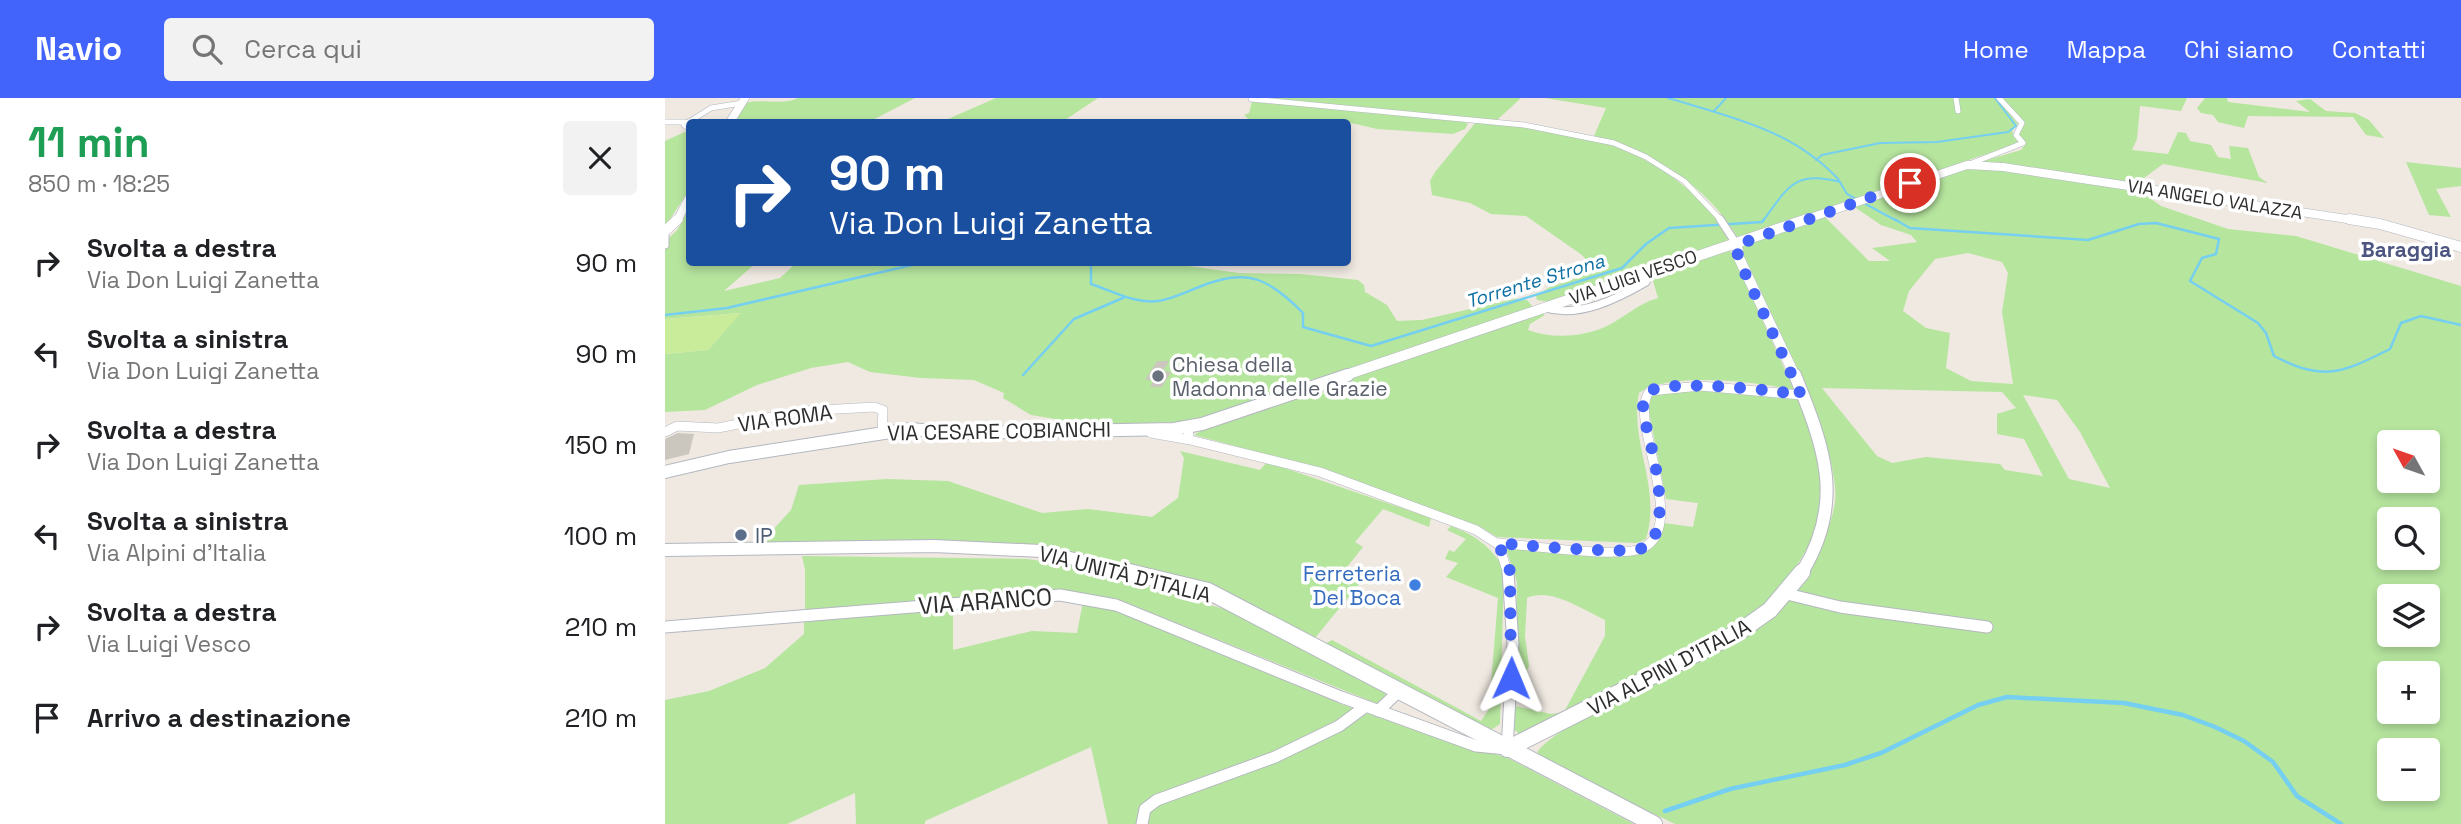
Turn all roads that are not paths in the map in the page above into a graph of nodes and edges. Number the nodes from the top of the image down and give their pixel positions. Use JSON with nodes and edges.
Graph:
{"nodes":[{"id":1,"x":1956,"y":98,"type":"edge"},
{"id":2,"x":1999,"y":98,"type":"edge"},
{"id":3,"x":1251,"y":99,"type":"edge"},
{"id":4,"x":743,"y":101,"type":"edge"},
{"id":5,"x":1958,"y":111,"type":"dead end"},
{"id":6,"x":692,"y":119,"type":"edge"},
{"id":7,"x":732,"y":119,"type":"edge"},
{"id":8,"x":665,"y":122,"type":"edge"},
{"id":9,"x":686,"y":122,"type":"joint"},
{"id":10,"x":686,"y":126,"type":"edge"},
{"id":11,"x":1967,"y":165,"type":"junction"},
{"id":12,"x":1865,"y":198,"type":"joint"},
{"id":13,"x":686,"y":204,"type":"edge"},
{"id":14,"x":1848,"y":204,"type":"joint"},
{"id":15,"x":665,"y":233,"type":"edge"},
{"id":16,"x":665,"y":245,"type":"edge"},
{"id":17,"x":1737,"y":245,"type":"junction"},
{"id":18,"x":2461,"y":247,"type":"edge"},
{"id":19,"x":1801,"y":395,"type":"junction"},
{"id":20,"x":665,"y":432,"type":"edge"},
{"id":21,"x":882,"y":432,"type":"junction"},
{"id":22,"x":1189,"y":434,"type":"junction"},
{"id":23,"x":665,"y":472,"type":"edge"},
{"id":24,"x":1498,"y":543,"type":"junction"},
{"id":25,"x":665,"y":551,"type":"edge"},
{"id":26,"x":1787,"y":594,"type":"junction"},
{"id":27,"x":665,"y":627,"type":"edge"},
{"id":28,"x":1987,"y":627,"type":"dead end"},
{"id":29,"x":1398,"y":692,"type":"junction"},
{"id":30,"x":1372,"y":708,"type":"junction"},
{"id":31,"x":1507,"y":749,"type":"junction"},
{"id":32,"x":1142,"y":824,"type":"edge"},
{"id":33,"x":1654,"y":824,"type":"edge"}],
"edges":[{"from":1,"to":5,"type":"street"},
{"from":2,"to":11,"type":"street","name":"VIA LUIGI VESCO"},
{"from":3,"to":17,"type":"street"},
{"from":4,"to":6,"type":"street"},
{"from":4,"to":7,"type":"street"},
{"from":8,"to":9,"type":"street"},
{"from":9,"to":10,"type":"street"},
{"from":11,"to":12,"type":"street","name":"VIA LUIGI VESCO"},
{"from":11,"to":18,"type":"street","name":"VIA ANGELO VALAZZA"},
{"from":12,"to":14,"type":"street","name":"VIA LUIGI VESCO"},
{"from":13,"to":15,"type":"street"},
{"from":14,"to":17,"type":"street","name":"VIA LUIGI VESCO"},
{"from":15,"to":16,"type":"street"},
{"from":17,"to":19,"type":"street","name":"VIA ALPINI D'ITALIA"},
{"from":17,"to":22,"type":"street","name":"VIA LUIGI VESCO"},
{"from":19,"to":24,"type":"street"},
{"from":19,"to":26,"type":"street","name":"VIA ALPINI D'ITALIA"},
{"from":20,"to":21,"type":"street","name":"VIA ROMA"},
{"from":21,"to":22,"type":"street","name":"VIA CESARE COBIANCHI"},
{"from":21,"to":23,"type":"street","name":"VIA CESARE COBIANCHI"},
{"from":22,"to":24,"type":"street"},
{"from":24,"to":31,"type":"street"},
{"from":25,"to":29,"type":"street","name":"VIA UNITÀ D'ITALIA"},
{"from":26,"to":28,"type":"street"},
{"from":26,"to":31,"type":"street","name":"VIA ALPINI D'ITALIA"},
{"from":27,"to":30,"type":"street","name":"VIA ARANCO"},
{"from":29,"to":30,"type":"street"},
{"from":29,"to":31,"type":"street","name":"VIA UNITÀ D'ITALIA"},
{"from":30,"to":31,"type":"street","name":"VIA ARANCO"},
{"from":30,"to":32,"type":"street"},
{"from":31,"to":33,"type":"street","name":"VIA UNITÀ D'ITALIA"}]}
